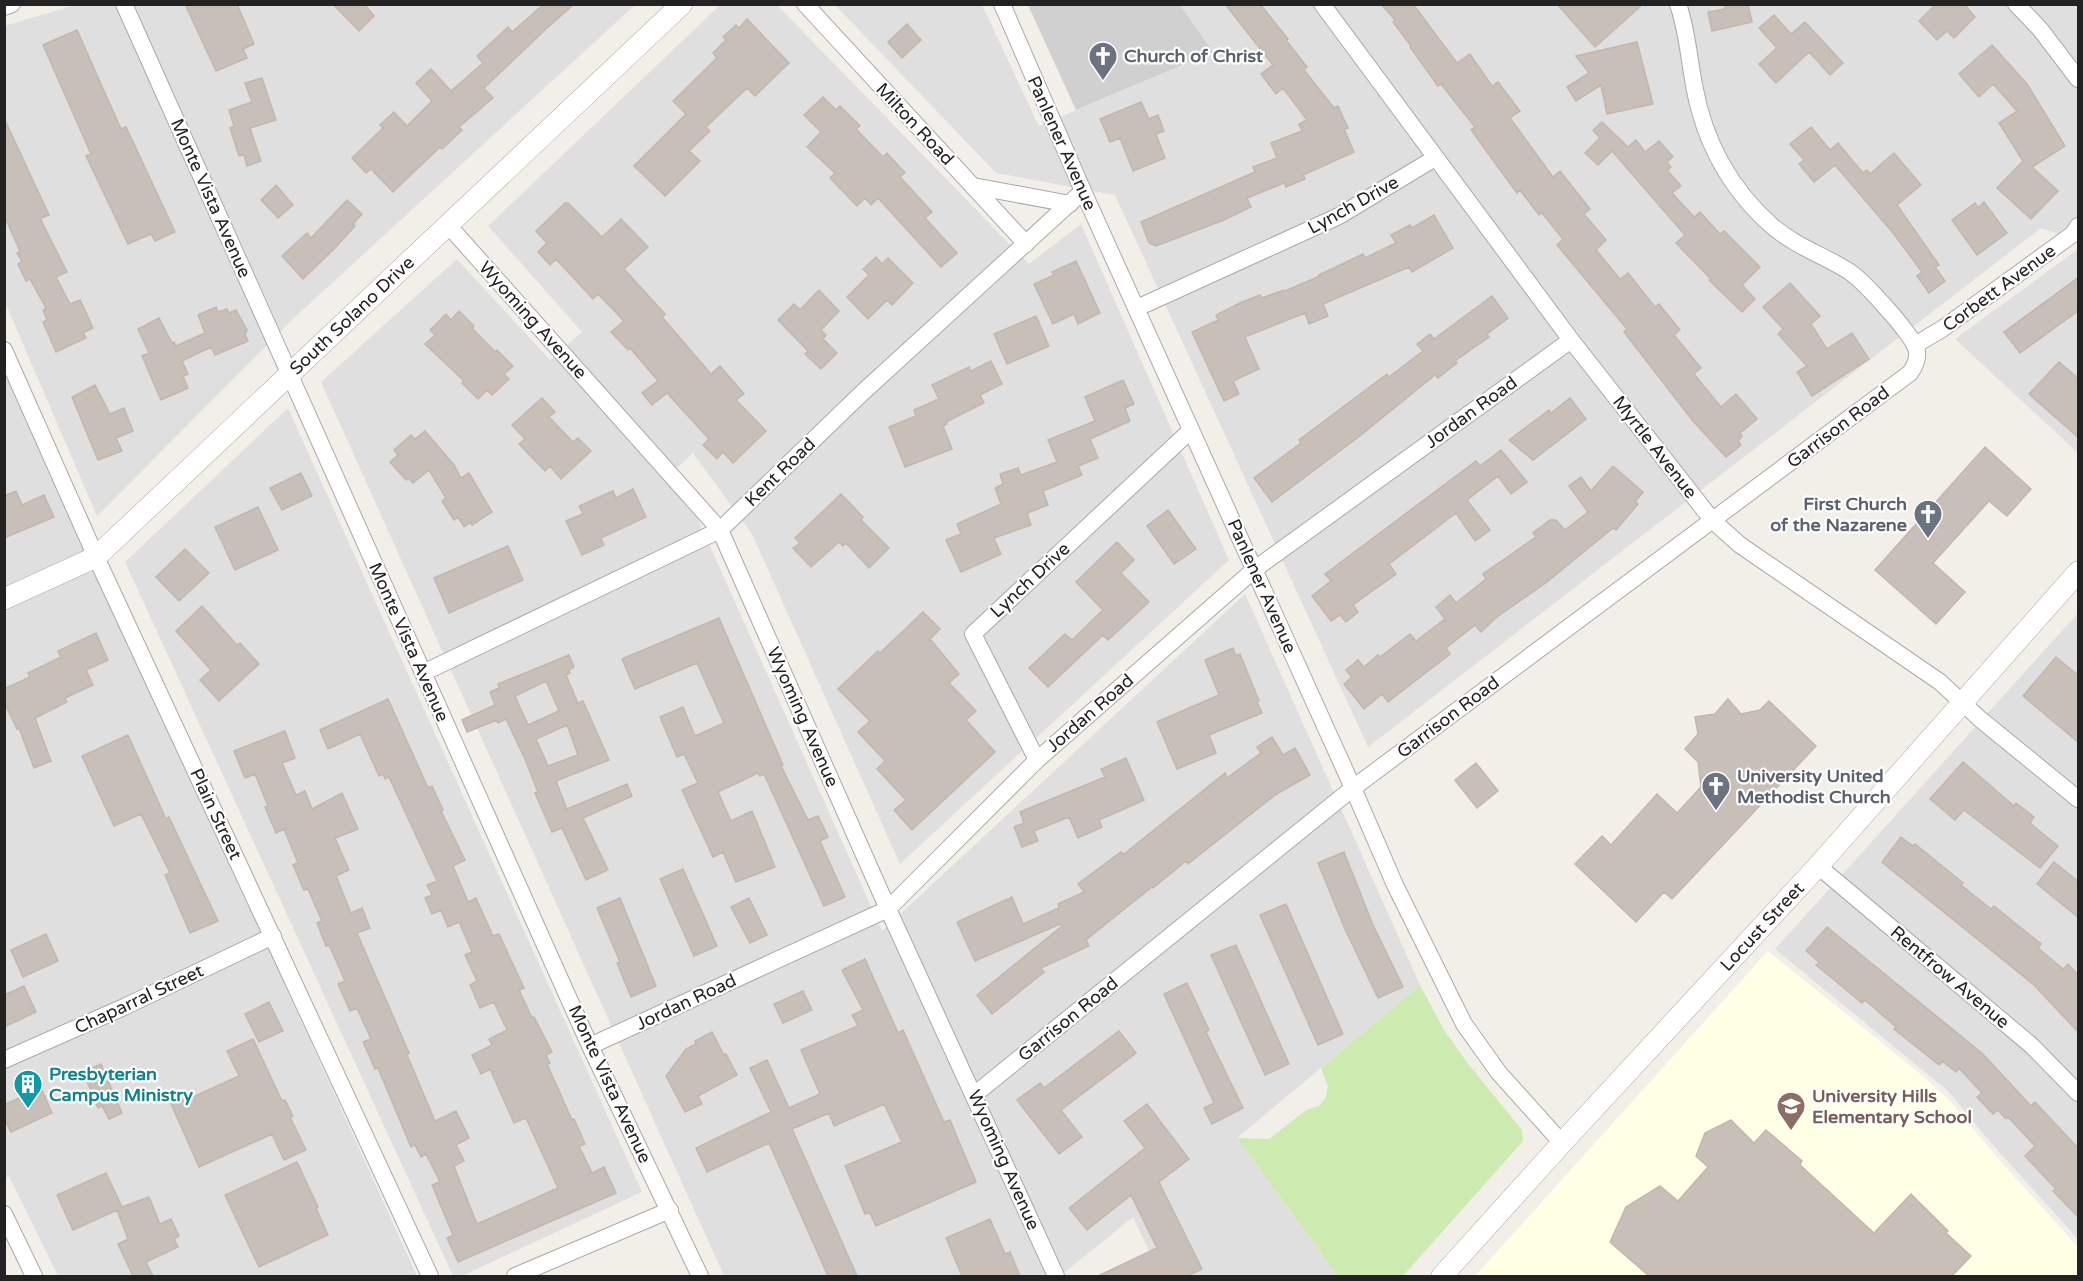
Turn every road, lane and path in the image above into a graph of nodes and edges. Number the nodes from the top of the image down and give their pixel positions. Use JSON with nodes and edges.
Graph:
{"nodes":[{"id":1,"x":12,"y":4,"type":"edge"},
{"id":2,"x":124,"y":4,"type":"edge"},
{"id":3,"x":682,"y":4,"type":"edge"},
{"id":4,"x":805,"y":4,"type":"edge"},
{"id":5,"x":1002,"y":4,"type":"edge"},
{"id":6,"x":1322,"y":4,"type":"edge"},
{"id":7,"x":1678,"y":4,"type":"edge"},
{"id":8,"x":2016,"y":4,"type":"edge"},
{"id":9,"x":4,"y":7,"type":"edge"},
{"id":10,"x":2079,"y":80,"type":"edge"},
{"id":11,"x":1436,"y":158,"type":"junction"},
{"id":12,"x":973,"y":186,"type":"junction"},
{"id":13,"x":1083,"y":191,"type":"junction"},
{"id":14,"x":1070,"y":204,"type":"junction"},
{"id":15,"x":448,"y":225,"type":"junction"},
{"id":16,"x":2079,"y":226,"type":"edge"},
{"id":17,"x":1026,"y":244,"type":"junction"},
{"id":18,"x":1137,"y":308,"type":"junction"},
{"id":19,"x":1571,"y":340,"type":"junction"},
{"id":20,"x":1915,"y":345,"type":"junction"},
{"id":21,"x":4,"y":350,"type":"edge"},
{"id":22,"x":290,"y":373,"type":"junction"},
{"id":23,"x":1191,"y":430,"type":"junction"},
{"id":24,"x":1713,"y":521,"type":"junction"},
{"id":25,"x":720,"y":530,"type":"junction"},
{"id":26,"x":96,"y":557,"type":"junction"},
{"id":27,"x":1255,"y":569,"type":"junction"},
{"id":28,"x":2079,"y":572,"type":"edge"},
{"id":29,"x":4,"y":599,"type":"edge"},
{"id":30,"x":423,"y":673,"type":"junction"},
{"id":31,"x":1962,"y":701,"type":"junction"},
{"id":32,"x":1037,"y":760,"type":"junction"},
{"id":33,"x":1353,"y":788,"type":"junction"},
{"id":34,"x":2079,"y":799,"type":"edge"},
{"id":35,"x":1818,"y":866,"type":"junction"},
{"id":36,"x":888,"y":909,"type":"junction"},
{"id":37,"x":273,"y":936,"type":"junction"},
{"id":38,"x":591,"y":1046,"type":"junction"},
{"id":39,"x":4,"y":1060,"type":"edge"},
{"id":40,"x":2079,"y":1093,"type":"edge"},
{"id":41,"x":974,"y":1095,"type":"junction"},
{"id":42,"x":1562,"y":1143,"type":"junction"},
{"id":43,"x":670,"y":1210,"type":"junction"},
{"id":44,"x":4,"y":1214,"type":"edge"},
{"id":45,"x":34,"y":1276,"type":"edge"},
{"id":46,"x":430,"y":1276,"type":"edge"},
{"id":47,"x":515,"y":1276,"type":"edge"},
{"id":48,"x":700,"y":1276,"type":"edge"},
{"id":49,"x":1056,"y":1276,"type":"edge"},
{"id":50,"x":1443,"y":1276,"type":"edge"}],
"edges":[{"from":1,"to":9,"type":"street"},
{"from":2,"to":22,"type":"street","name":"Monte Vista Avenue"},
{"from":3,"to":15,"type":"street","name":"South Solano Drive"},
{"from":4,"to":12,"type":"street","name":"Milton Road"},
{"from":5,"to":13,"type":"street","name":"Panlener Avenue"},
{"from":6,"to":11,"type":"street","name":"Myrtle Avenue"},
{"from":7,"to":20,"type":"street"},
{"from":8,"to":10,"type":"street"},
{"from":11,"to":18,"type":"street","name":"Lynch Drive"},
{"from":11,"to":19,"type":"street","name":"Myrtle Avenue"},
{"from":12,"to":14,"type":"street"},
{"from":12,"to":17,"type":"street","name":"Milton Road"},
{"from":13,"to":14,"type":"street","name":"Kent Road"},
{"from":13,"to":18,"type":"street","name":"Panlener Avenue"},
{"from":14,"to":17,"type":"street","name":"Kent Road"},
{"from":15,"to":22,"type":"street","name":"South Solano Drive"},
{"from":15,"to":25,"type":"street","name":"Wyoming Avenue"},
{"from":16,"to":20,"type":"street","name":"Corbett Avenue"},
{"from":17,"to":25,"type":"street","name":"Kent Road"},
{"from":18,"to":23,"type":"street","name":"Panlener Avenue"},
{"from":19,"to":24,"type":"street","name":"Myrtle Avenue"},
{"from":19,"to":27,"type":"street","name":"Jordan Road"},
{"from":20,"to":24,"type":"street","name":"Garrison Road"},
{"from":21,"to":26,"type":"street","name":"Plain Street"},
{"from":22,"to":26,"type":"street","name":"South Solano Drive"},
{"from":22,"to":30,"type":"street","name":"Monte Vista Avenue"},
{"from":23,"to":27,"type":"street","name":"Panlener Avenue"},
{"from":23,"to":32,"type":"street","name":"Lynch Drive"},
{"from":24,"to":31,"type":"street","name":"Myrtle Avenue"},
{"from":24,"to":33,"type":"street","name":"Garrison Road"},
{"from":25,"to":30,"type":"street","name":"Kent Road"},
{"from":25,"to":36,"type":"street","name":"Wyoming Avenue"},
{"from":26,"to":29,"type":"street","name":"South Solano Drive"},
{"from":26,"to":37,"type":"street","name":"Plain Street"},
{"from":27,"to":32,"type":"street","name":"Jordan Road"},
{"from":27,"to":33,"type":"street","name":"Panlener Avenue"},
{"from":28,"to":31,"type":"street","name":"Locust Street"},
{"from":30,"to":38,"type":"street","name":"Monte Vista Avenue"},
{"from":31,"to":34,"type":"street","name":"Myrtle Avenue"},
{"from":31,"to":35,"type":"street","name":"Locust Street"},
{"from":32,"to":36,"type":"street","name":"Jordan Road"},
{"from":33,"to":41,"type":"street","name":"Garrison Road"},
{"from":33,"to":42,"type":"street","name":"Panlener Avenue"},
{"from":35,"to":40,"type":"street","name":"Rentfrow Avenue"},
{"from":35,"to":42,"type":"street","name":"Locust Street"},
{"from":36,"to":38,"type":"street","name":"Jordan Road"},
{"from":36,"to":41,"type":"street","name":"Wyoming Avenue"},
{"from":37,"to":39,"type":"street","name":"Chaparral Street"},
{"from":37,"to":46,"type":"street","name":"Plain Street"},
{"from":38,"to":43,"type":"street","name":"Monte Vista Avenue"},
{"from":41,"to":49,"type":"street","name":"Wyoming Avenue"},
{"from":42,"to":50,"type":"street","name":"Locust Street"},
{"from":43,"to":47,"type":"street"},
{"from":43,"to":48,"type":"street","name":"Monte Vista Avenue"},
{"from":44,"to":45,"type":"street"}]}
